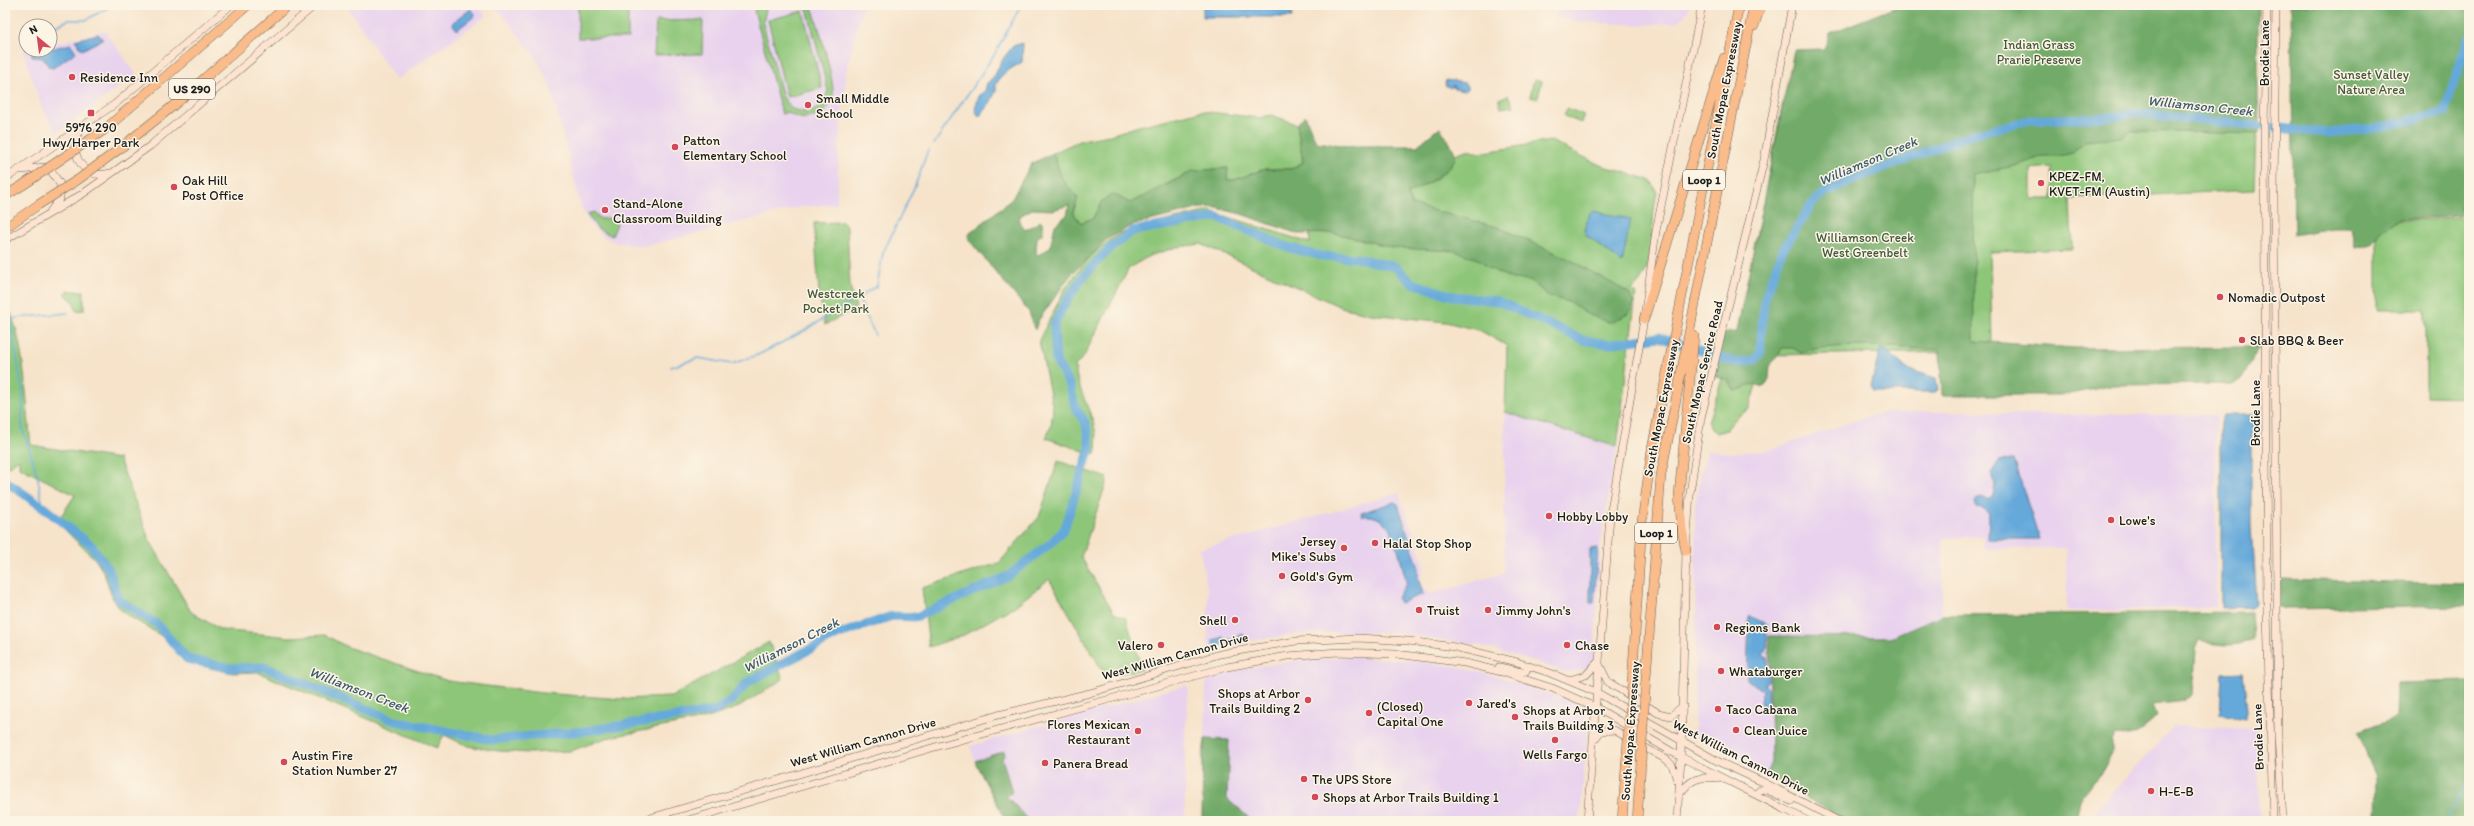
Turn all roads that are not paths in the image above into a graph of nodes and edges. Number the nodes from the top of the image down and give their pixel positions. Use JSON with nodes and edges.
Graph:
{"nodes":[{"id":1,"x":231,"y":5,"type":"edge"},
{"id":2,"x":248,"y":5,"type":"edge"},
{"id":3,"x":288,"y":5,"type":"edge"},
{"id":4,"x":315,"y":5,"type":"edge"},
{"id":5,"x":1702,"y":5,"type":"edge"},
{"id":6,"x":1739,"y":5,"type":"edge"},
{"id":7,"x":1754,"y":5,"type":"edge"},
{"id":8,"x":1761,"y":5,"type":"edge"},
{"id":9,"x":1792,"y":5,"type":"edge"},
{"id":10,"x":2267,"y":5,"type":"edge"},
{"id":11,"x":2276,"y":5,"type":"edge"},
{"id":12,"x":1732,"y":36,"type":"junction"},
{"id":13,"x":1745,"y":48,"type":"junction"},
{"id":14,"x":82,"y":127,"type":"junction"},
{"id":15,"x":16,"y":172,"type":"junction"},
{"id":16,"x":115,"y":172,"type":"junction"},
{"id":17,"x":5,"y":179,"type":"edge"},
{"id":18,"x":5,"y":196,"type":"edge"},
{"id":19,"x":48,"y":216,"type":"junction"},
{"id":20,"x":5,"y":228,"type":"edge"},
{"id":21,"x":5,"y":240,"type":"edge"},
{"id":22,"x":1644,"y":319,"type":"junction"},
{"id":23,"x":1684,"y":376,"type":"junction"},
{"id":24,"x":1686,"y":551,"type":"junction"},
{"id":25,"x":1398,"y":640,"type":"junction"},
{"id":26,"x":1396,"y":654,"type":"junction"},
{"id":27,"x":1598,"y":662,"type":"junction"},
{"id":28,"x":1473,"y":665,"type":"junction"},
{"id":29,"x":1528,"y":665,"type":"junction"},
{"id":30,"x":1569,"y":680,"type":"junction"},
{"id":31,"x":1596,"y":692,"type":"junction"},
{"id":32,"x":1064,"y":699,"type":"junction"},
{"id":33,"x":1683,"y":706,"type":"junction"},
{"id":34,"x":1594,"y":707,"type":"junction"},
{"id":35,"x":1070,"y":711,"type":"junction"},
{"id":36,"x":2278,"y":735,"type":"junction"},
{"id":37,"x":2269,"y":736,"type":"junction"},
{"id":38,"x":1682,"y":741,"type":"junction"},
{"id":39,"x":1592,"y":742,"type":"junction"},
{"id":40,"x":1681,"y":757,"type":"junction"},
{"id":41,"x":1720,"y":778,"type":"junction"},
{"id":42,"x":1678,"y":784,"type":"junction"},
{"id":43,"x":1756,"y":794,"type":"junction"},
{"id":44,"x":1679,"y":795,"type":"junction"},
{"id":45,"x":1807,"y":804,"type":"junction"},
{"id":46,"x":640,"y":821,"type":"edge"},
{"id":47,"x":685,"y":821,"type":"edge"},
{"id":48,"x":1587,"y":821,"type":"edge"},
{"id":49,"x":1622,"y":821,"type":"edge"},
{"id":50,"x":1637,"y":821,"type":"edge"},
{"id":51,"x":1677,"y":821,"type":"edge"},
{"id":52,"x":1808,"y":821,"type":"edge"},
{"id":53,"x":1839,"y":821,"type":"edge"},
{"id":54,"x":2273,"y":821,"type":"edge"},
{"id":55,"x":2283,"y":821,"type":"edge"}],
"edges":[{"from":1,"to":14,"type":"main road"},
{"from":2,"to":18,"type":"highway","number":"US 290","bridge":true},
{"from":3,"to":20,"type":"highway","number":"US 290","bridge":true},
{"from":4,"to":16,"type":"main road"},
{"from":5,"to":22,"type":"main road"},
{"from":6,"to":12,"type":"highway","name":"South Mopac Expressway","number":"Loop 1"},
{"from":7,"to":13,"type":"highway","name":"South Mopac Expressway","number":"Loop 1"},
{"from":8,"to":13,"type":"highway"},
{"from":9,"to":24,"type":"main road","name":"South Mopac Service Road"},
{"from":10,"to":37,"type":"main road","name":"Brodie Lane"},
{"from":11,"to":36,"type":"main road","name":"Brodie Lane"},
{"from":12,"to":22,"type":"highway"},
{"from":12,"to":49,"type":"highway","name":"South Mopac Expressway","number":"Loop 1","bridge":true},
{"from":13,"to":23,"type":"highway","name":"South Mopac Expressway","number":"Loop 1"},
{"from":14,"to":15,"type":"main road"},
{"from":14,"to":16,"type":"main road"},
{"from":15,"to":17,"type":"main road"},
{"from":15,"to":19,"type":"main road"},
{"from":16,"to":19,"type":"main road"},
{"from":19,"to":21,"type":"main road"},
{"from":22,"to":27,"type":"main road"},
{"from":23,"to":24,"type":"highway"},
{"from":23,"to":50,"type":"highway","name":"South Mopac Expressway","number":"Loop 1","bridge":true},
{"from":24,"to":33,"type":"main road","name":"South Mopac Service Road"},
{"from":25,"to":26,"type":"main road"},
{"from":25,"to":29,"type":"main road","name":"West William Cannon Drive"},
{"from":25,"to":32,"type":"main road","name":"West William Cannon Drive"},
{"from":26,"to":28,"type":"main road","name":"West William Cannon Drive"},
{"from":26,"to":35,"type":"main road","name":"West William Cannon Drive"},
{"from":27,"to":30,"type":"main road"},
{"from":27,"to":31,"type":"main road"},
{"from":27,"to":33,"type":"main road"},
{"from":28,"to":29,"type":"main road"},
{"from":28,"to":34,"type":"main road","name":"West William Cannon Drive"},
{"from":29,"to":30,"type":"main road","name":"West William Cannon Drive"},
{"from":30,"to":31,"type":"main road","name":"West William Cannon Drive"},
{"from":31,"to":34,"type":"main road"},
{"from":31,"to":38,"type":"main road","name":"West William Cannon Drive"},
{"from":32,"to":35,"type":"main road"},
{"from":32,"to":46,"type":"main road","name":"West William Cannon Drive"},
{"from":33,"to":38,"type":"main road","name":"South Mopac Service Road"},
{"from":34,"to":39,"type":"main road"},
{"from":34,"to":40,"type":"main road","name":"West William Cannon Drive"},
{"from":35,"to":47,"type":"main road","name":"West William Cannon Drive"},
{"from":36,"to":37,"type":"main road"},
{"from":36,"to":55,"type":"main road","name":"Brodie Lane"},
{"from":37,"to":54,"type":"main road","name":"Brodie Lane"},
{"from":38,"to":40,"type":"main road","name":"South Mopac Service Road"},
{"from":38,"to":45,"type":"main road","name":"West William Cannon Drive"},
{"from":39,"to":42,"type":"main road"},
{"from":39,"to":48,"type":"main road"},
{"from":40,"to":41,"type":"main road","name":"West William Cannon Drive"},
{"from":40,"to":42,"type":"main road","name":"South Mopac Service Road"},
{"from":41,"to":43,"type":"main road","name":"West William Cannon Drive"},
{"from":41,"to":44,"type":"main road"},
{"from":42,"to":44,"type":"main road","name":"South Mopac Service Road"},
{"from":43,"to":45,"type":"main road"},
{"from":43,"to":52,"type":"main road","name":"West William Cannon Drive"},
{"from":44,"to":51,"type":"main road","name":"South Mopac Service Road"},
{"from":45,"to":53,"type":"main road","name":"West William Cannon Drive"}]}
